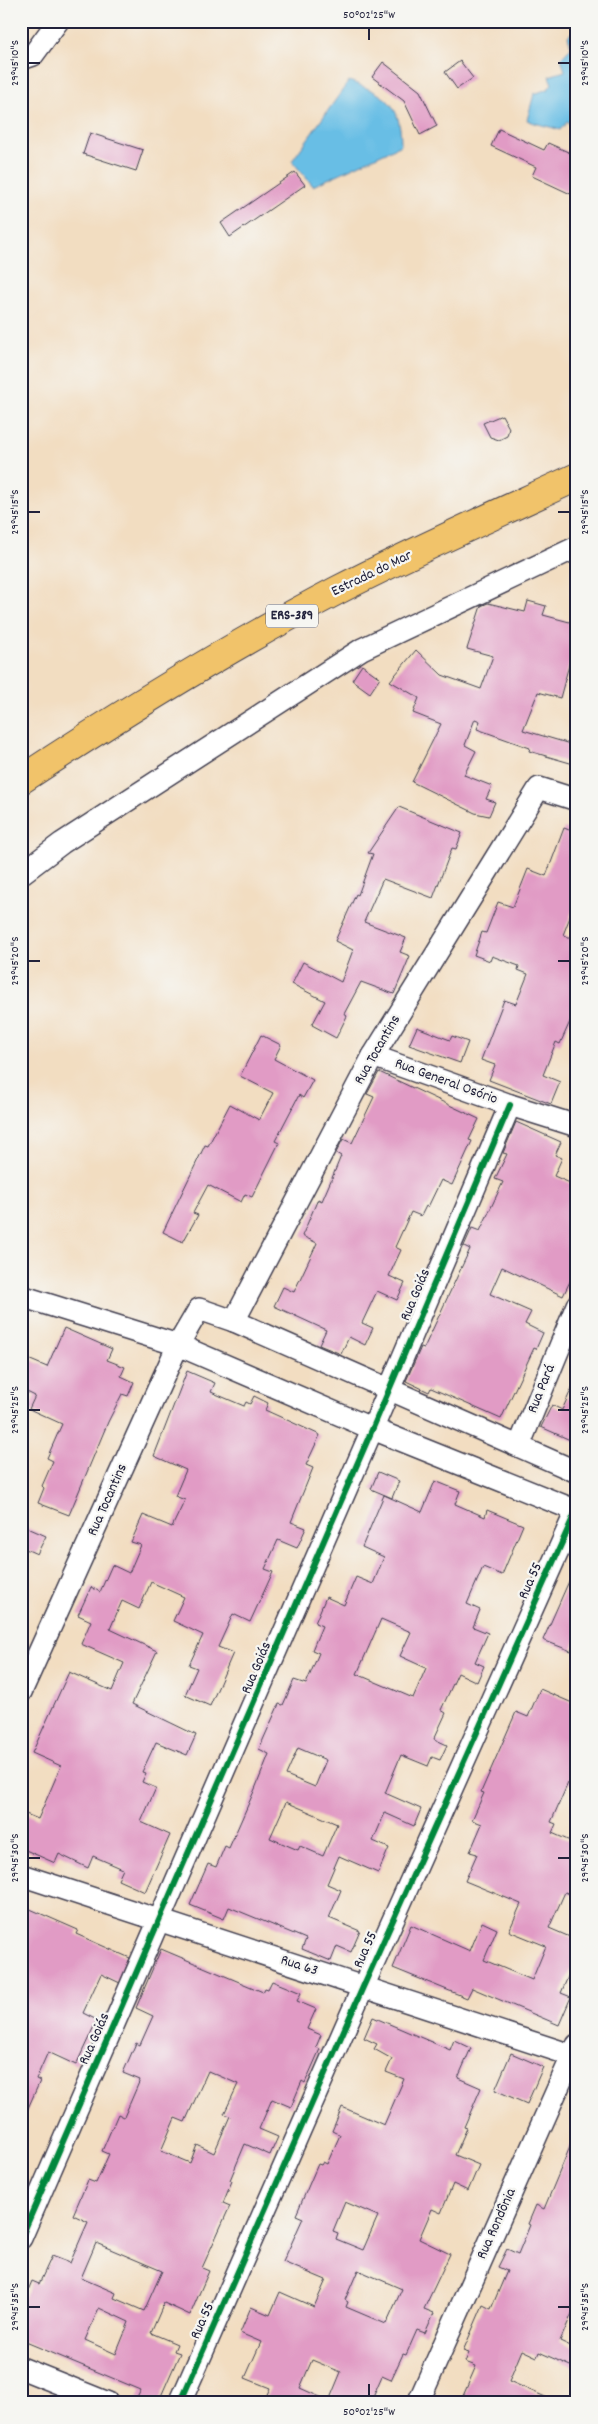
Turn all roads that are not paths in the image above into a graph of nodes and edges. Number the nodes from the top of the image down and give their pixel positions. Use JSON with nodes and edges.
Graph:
{"nodes":[{"id":1,"x":58,"y":21,"type":"edge"},
{"id":2,"x":21,"y":59,"type":"edge"},
{"id":3,"x":577,"y":477,"type":"edge"},
{"id":4,"x":577,"y":547,"type":"edge"},
{"id":5,"x":21,"y":780,"type":"edge"},
{"id":6,"x":577,"y":800,"type":"edge"},
{"id":7,"x":21,"y":874,"type":"edge"},
{"id":8,"x":373,"y":1056,"type":"junction"},
{"id":9,"x":510,"y":1105,"type":"junction"},
{"id":10,"x":577,"y":1126,"type":"edge"},
{"id":11,"x":21,"y":1296,"type":"edge"},
{"id":12,"x":577,"y":1305,"type":"edge"},
{"id":13,"x":234,"y":1322,"type":"junction"},
{"id":14,"x":178,"y":1345,"type":"junction"},
{"id":15,"x":390,"y":1391,"type":"junction"},
{"id":16,"x":373,"y":1429,"type":"junction"},
{"id":17,"x":519,"y":1446,"type":"junction"},
{"id":18,"x":577,"y":1472,"type":"edge"},
{"id":19,"x":577,"y":1510,"type":"edge"},
{"id":20,"x":21,"y":1692,"type":"edge"},
{"id":21,"x":21,"y":1875,"type":"edge"},
{"id":22,"x":161,"y":1921,"type":"junction"},
{"id":23,"x":363,"y":1987,"type":"junction"},
{"id":24,"x":575,"y":2052,"type":"edge"},
{"id":25,"x":21,"y":2238,"type":"edge"},
{"id":26,"x":21,"y":2368,"type":"edge"},
{"id":27,"x":108,"y":2403,"type":"edge"},
{"id":28,"x":180,"y":2403,"type":"edge"},
{"id":29,"x":418,"y":2403,"type":"edge"}],
"edges":[{"from":1,"to":2,"type":"street"},
{"from":3,"to":5,"type":"main road","name":"Estrada do Mar","number":"ERS-389"},
{"from":4,"to":7,"type":"street"},
{"from":6,"to":8,"type":"street","name":"Rua Tocantins"},
{"from":8,"to":9,"type":"street","name":"Rua General Osório"},
{"from":8,"to":13,"type":"street","name":"Rua Tocantins"},
{"from":9,"to":10,"type":"street","name":"Rua General Osório"},
{"from":9,"to":15,"type":"street","name":"Rua Goiás"},
{"from":11,"to":14,"type":"street"},
{"from":12,"to":17,"type":"street","name":"Rua Pará"},
{"from":13,"to":14,"type":"street","name":"Rua Tocantins"},
{"from":13,"to":15,"type":"street"},
{"from":14,"to":16,"type":"street"},
{"from":14,"to":20,"type":"street","name":"Rua Tocantins"},
{"from":15,"to":16,"type":"street","name":"Rua Goiás"},
{"from":15,"to":17,"type":"street"},
{"from":16,"to":19,"type":"street"},
{"from":16,"to":22,"type":"street","name":"Rua Goiás"},
{"from":17,"to":18,"type":"street"},
{"from":19,"to":23,"type":"street","name":"Rua 55"},
{"from":21,"to":22,"type":"street","name":"Rua 63"},
{"from":22,"to":23,"type":"street","name":"Rua 63"},
{"from":22,"to":25,"type":"street","name":"Rua Goiás"},
{"from":23,"to":24,"type":"street","name":"Rua 63"},
{"from":23,"to":28,"type":"street","name":"Rua 55"},
{"from":24,"to":29,"type":"street","name":"Rua Rondônia"},
{"from":26,"to":27,"type":"street"}]}
